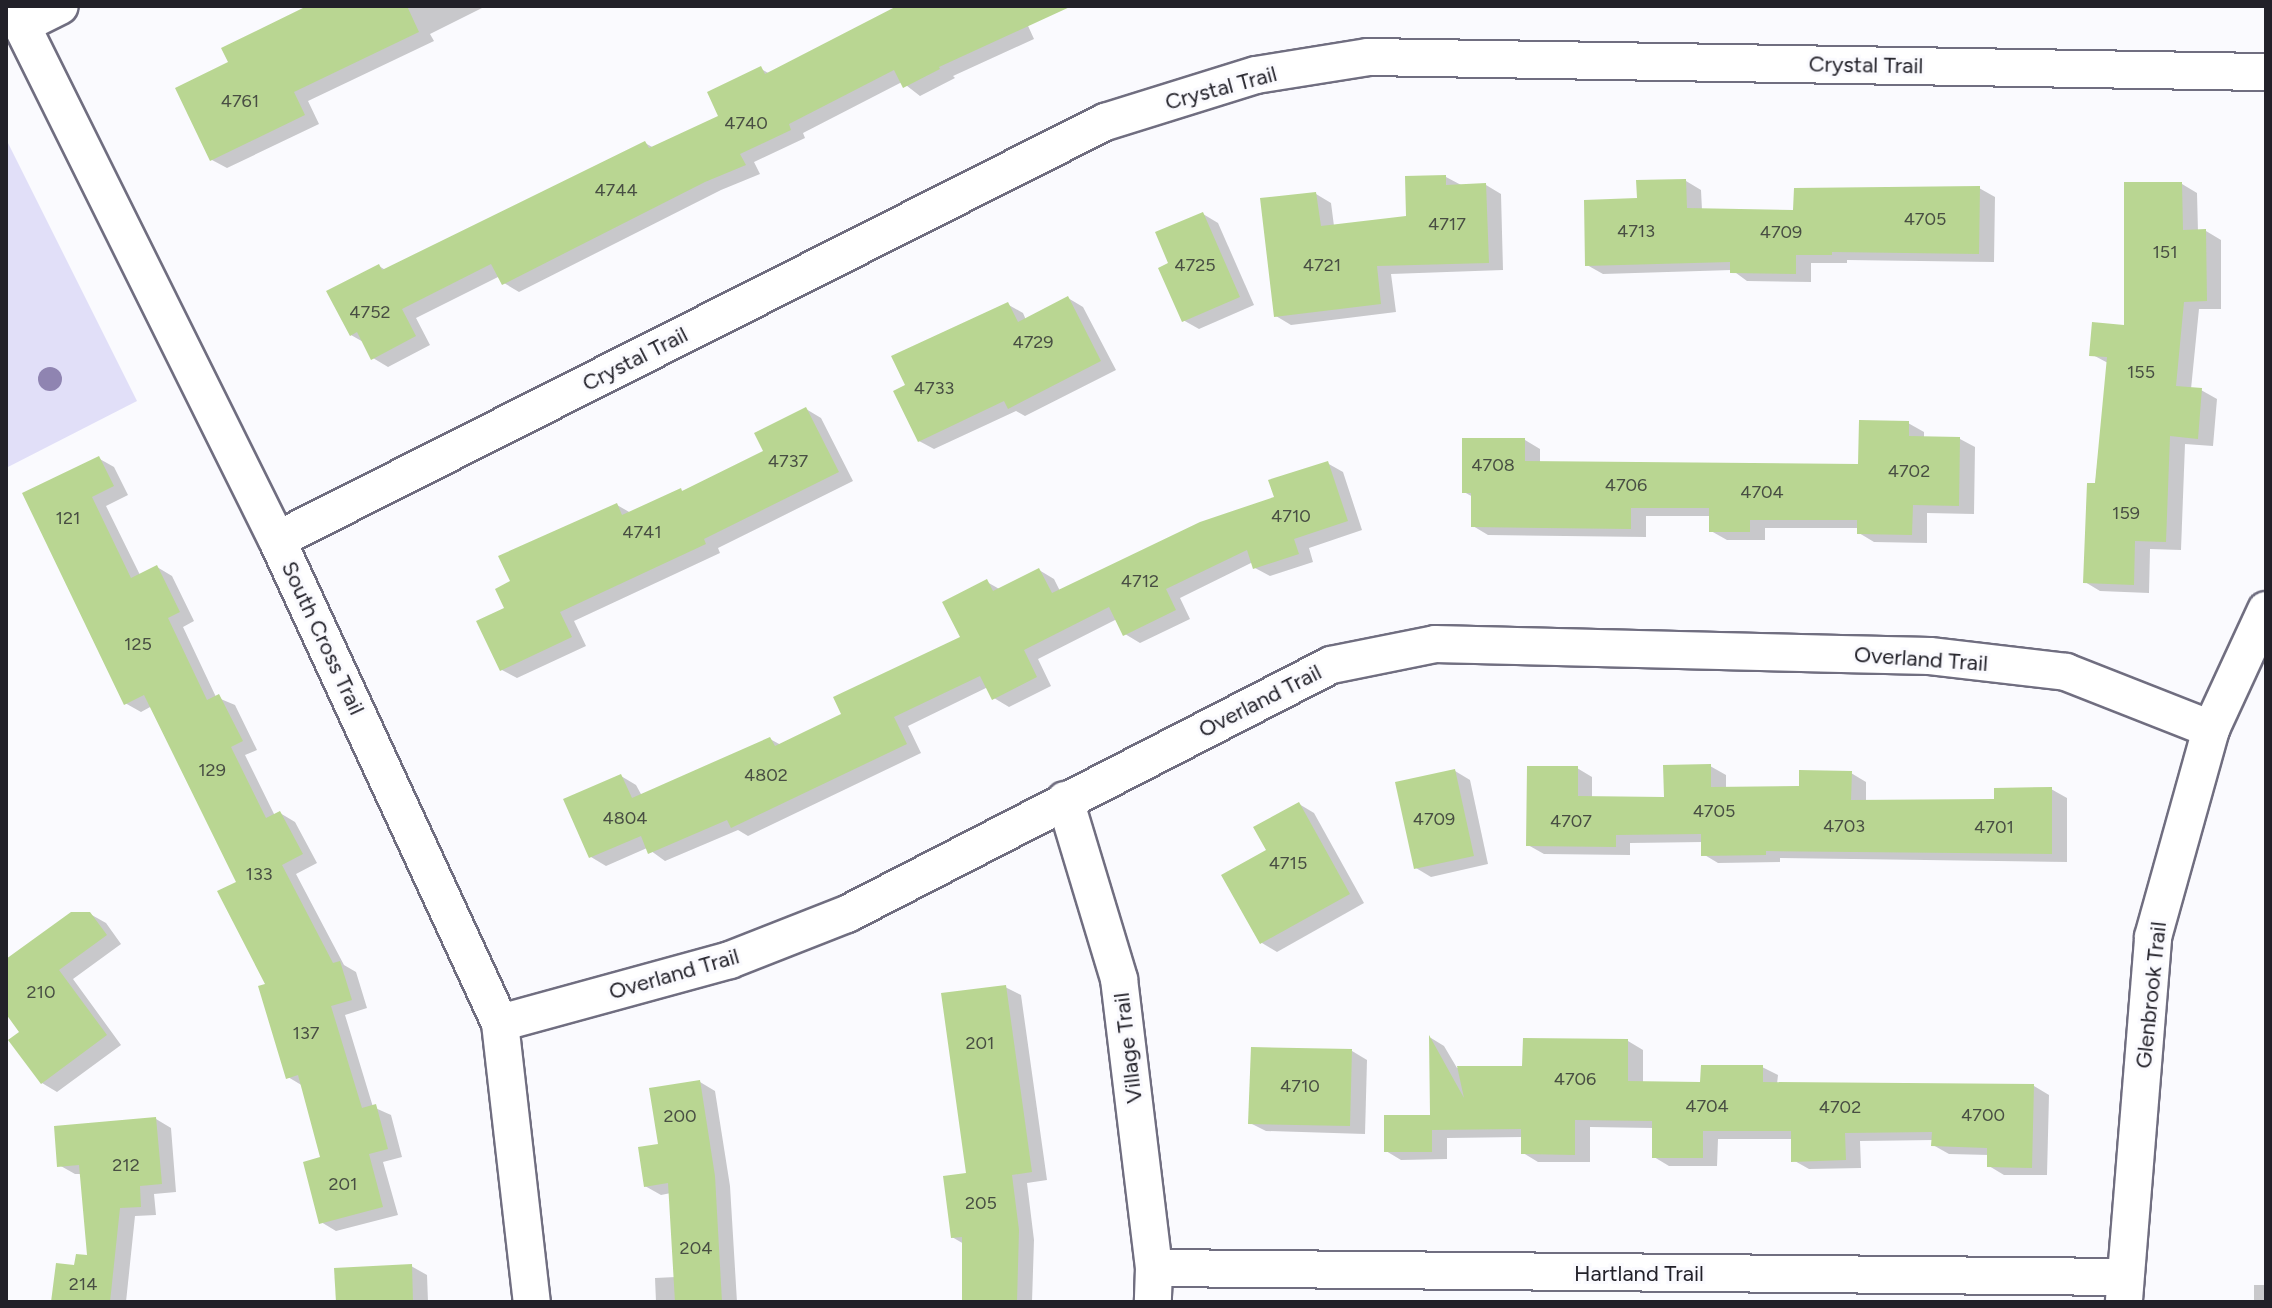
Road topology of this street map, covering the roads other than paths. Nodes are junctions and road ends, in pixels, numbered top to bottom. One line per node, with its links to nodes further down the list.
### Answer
1 (60, 6): 2 (street)
2 (17, 16): 4 (street, South Cross Trail)
3 (2266, 72): 4 (street, Crystal Trail)
4 (277, 540): 8 (street, South Cross Trail)
5 (2266, 610): 6 (street, Glenbrook Trail)
6 (2211, 729): 7 (street, Overland Trail); 10 (street, Glenbrook Trail)
7 (1065, 800): 8 (street, Overland Trail); 9 (street, Village Trail)
8 (500, 1023): 11 (street, South Cross Trail)
9 (1153, 1285): 10 (street, Hartland Trail)
10 (2124, 1290)
11 (532, 1302)

